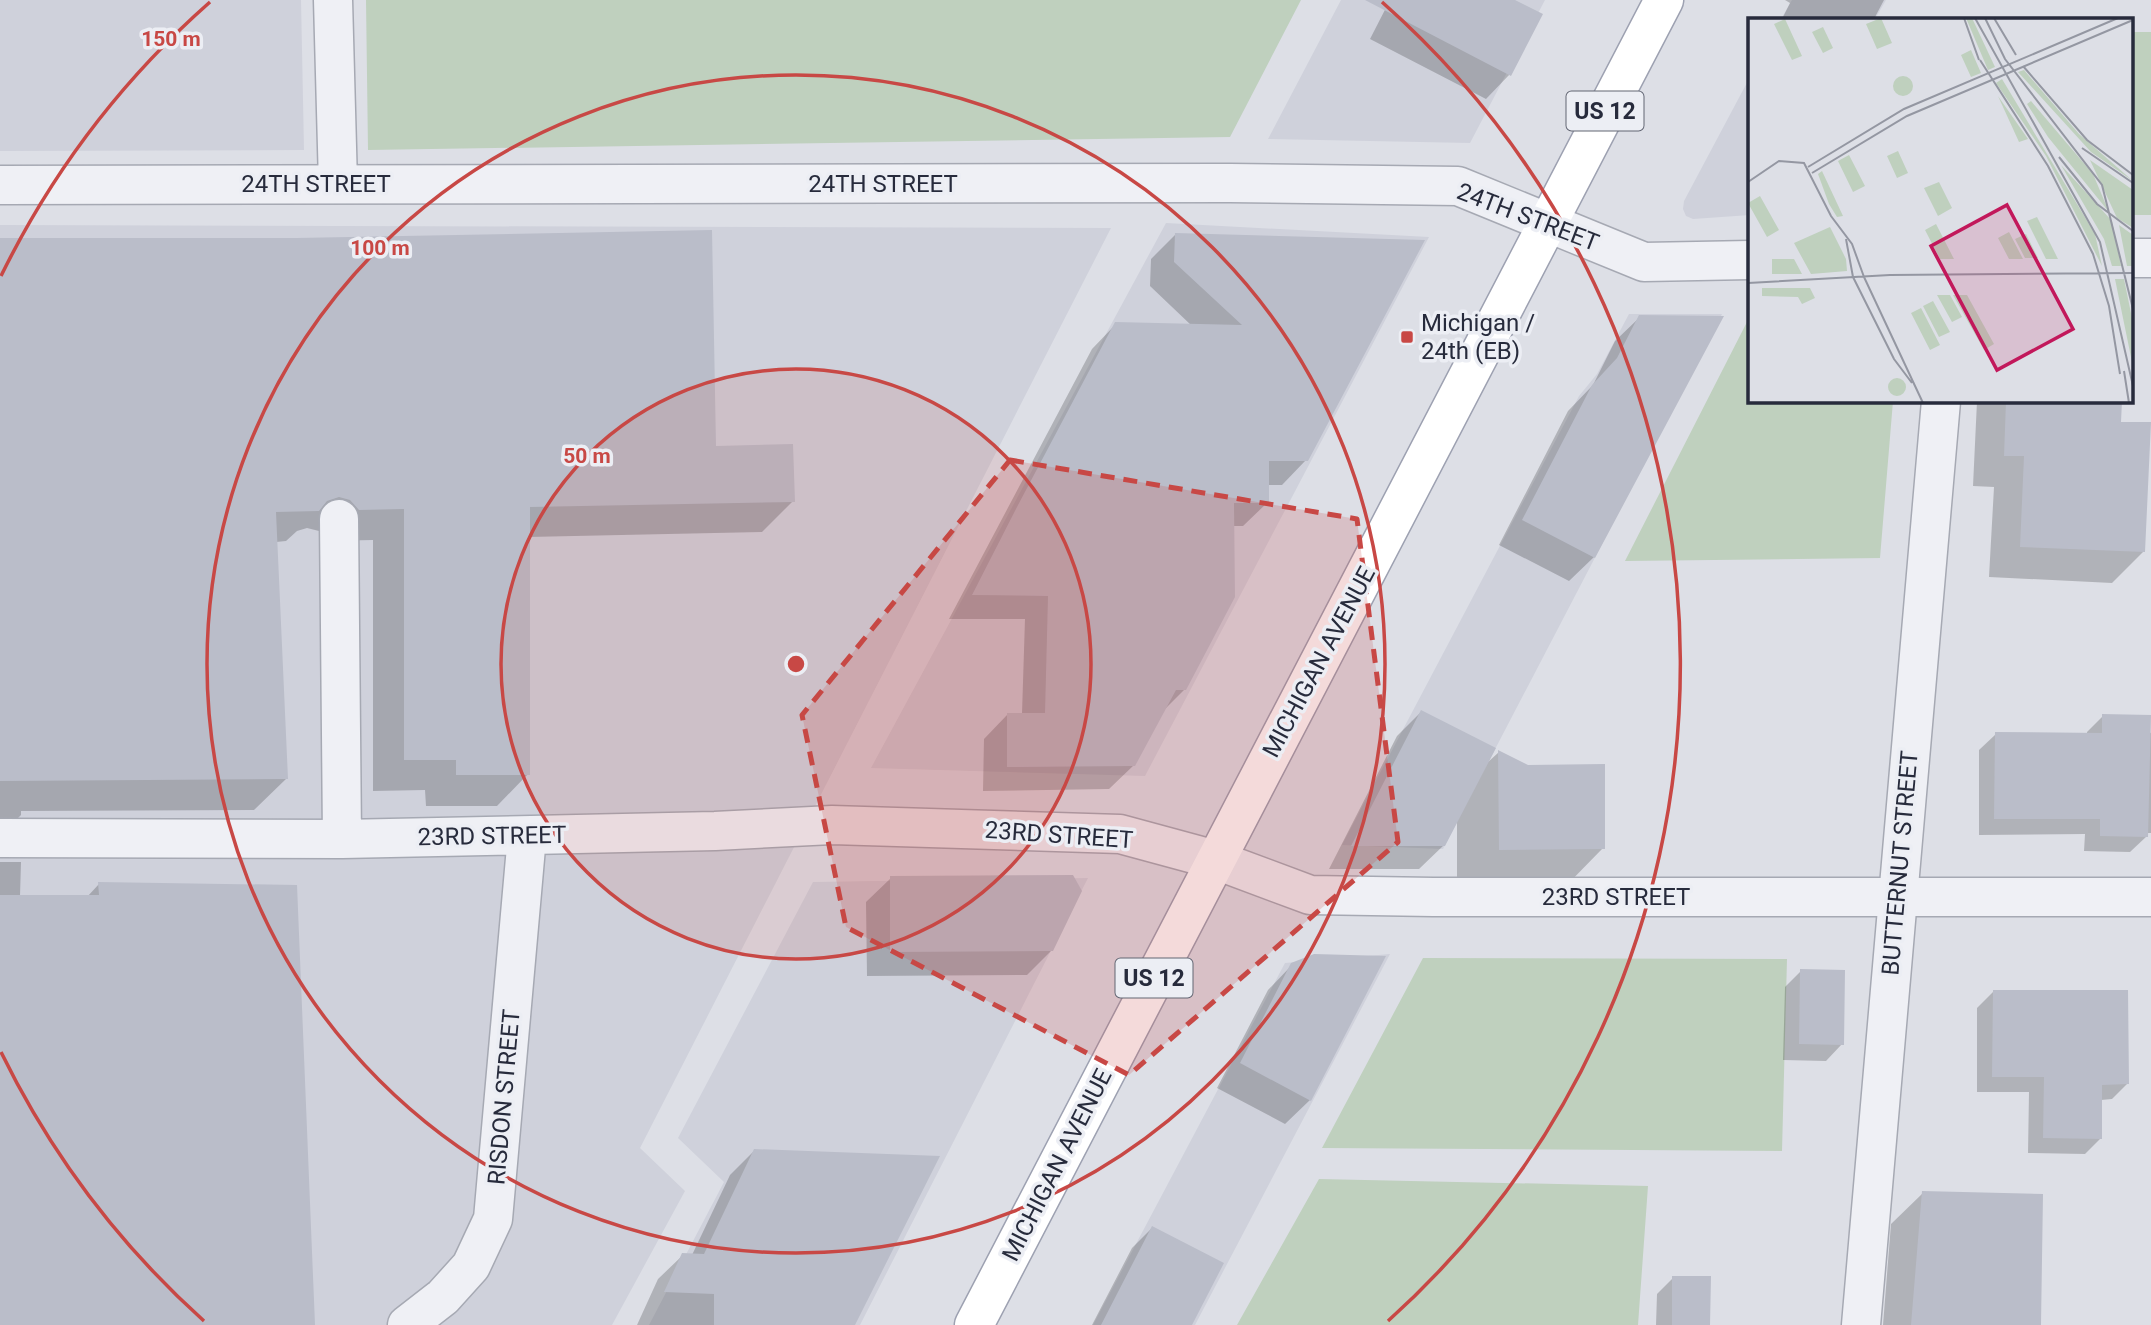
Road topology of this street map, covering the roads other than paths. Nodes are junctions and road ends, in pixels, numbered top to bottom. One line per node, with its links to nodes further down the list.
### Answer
1 (333, 0): 3 (street)
2 (1664, 0): 5 (main road, MICHIGAN AVENUE / US 12)
3 (338, 184): 4 (street, 24TH STREET); 5 (street, 24TH STREET)
4 (0, 185)
5 (1547, 223): 6 (street, 24TH STREET); 12 (main road, MICHIGAN AVENUE / US 12)
6 (1748, 260)
7 (1941, 402): 13 (street, BUTTERNUT STREET)
8 (339, 519): 11 (street)
9 (527, 836): 11 (street, 23RD STREET); 12 (street, 23RD STREET); 15 (street, RISDON STREET)
10 (0, 838): 11 (street, 23RD STREET)
11 (342, 839)
12 (1216, 860): 13 (street, 23RD STREET); 16 (main road, MICHIGAN AVENUE / US 12)
13 (1897, 896): 14 (street, 23RD STREET); 17 (street, BUTTERNUT STREET)
14 (2151, 897)
15 (407, 1325)
16 (974, 1325)
17 (1861, 1325)

